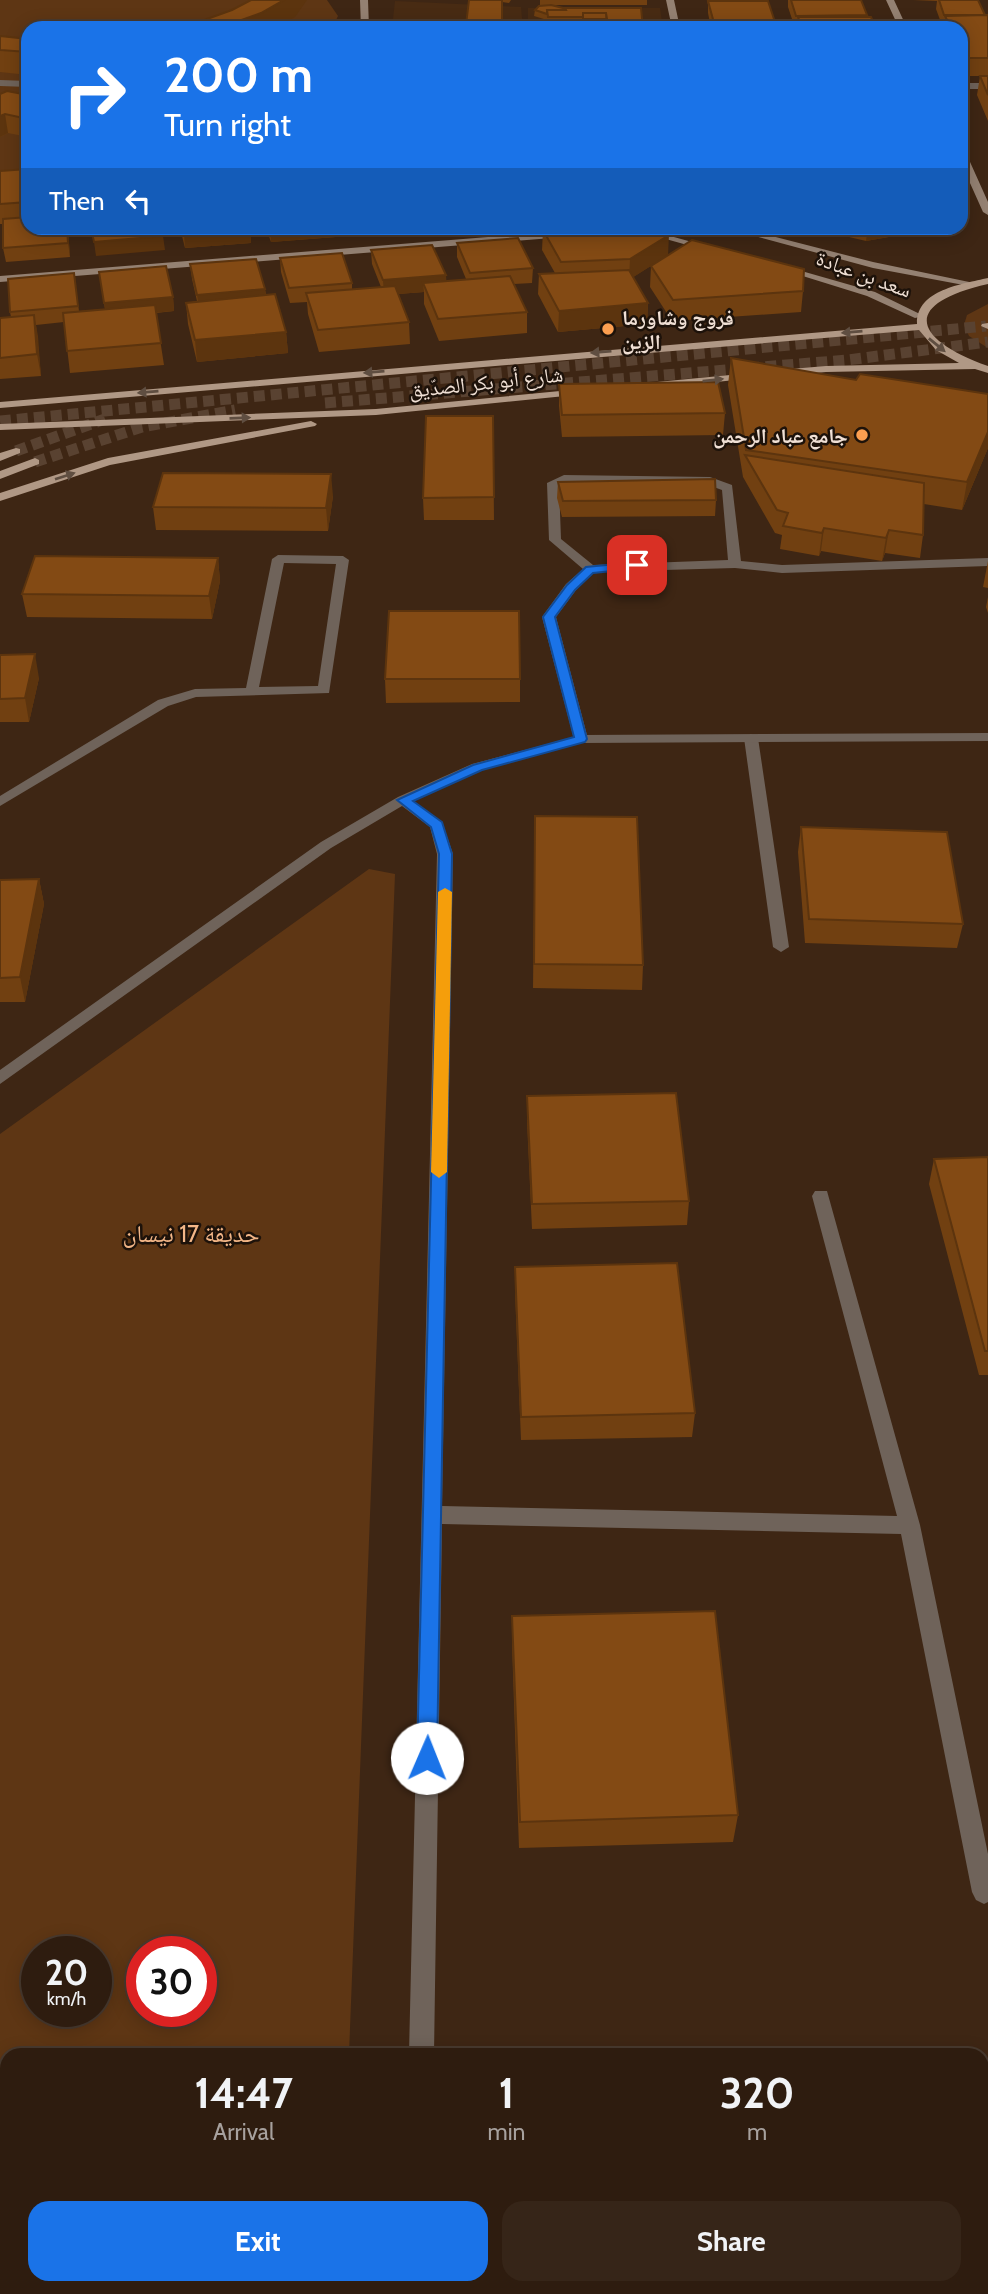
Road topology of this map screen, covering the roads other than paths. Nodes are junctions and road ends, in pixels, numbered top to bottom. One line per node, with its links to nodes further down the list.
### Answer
1 (364, 0): 4 (main road)
2 (670, 0): 5 (main road)
3 (890, 0): 6 (main road)
4 (365, 21)
5 (674, 21)
6 (900, 21)
7 (0, 83): 8 (street)
8 (21, 84)
9 (968, 86): 10 (street)
10 (988, 86)
11 (968, 175): 12 (main road)
12 (984, 195): 13 (main road)
13 (988, 212)
14 (552, 235): 19 (main road)
15 (658, 235): 17 (main road)
16 (757, 235): 21 (main road, سعد بن عبادة)
17 (721, 251)
18 (773, 264): 22 (main road, سعد بن عبادة)
19 (0, 279)
20 (988, 281): 21 (main road)
21 (969, 284): 22 (main road)
22 (920, 321): 23 (main road, one-way to 23); 29 (main road, شارع أبو بكر الصدّيق, one-way to 29)
23 (975, 366): 24 (main road); 25 (main road)
24 (988, 370)
25 (772, 374)
26 (758, 375): 27 (main road, one-way to 26)
27 (649, 386)
28 (595, 391): 30 (main road, شارع أبو بكر الصدّيق)
29 (0, 405)
30 (376, 412): 31 (main road, شارع أبو بكر الصدّيق, one-way to 30); 36 (main road, one-way to 30)
31 (0, 427)
32 (16, 451): 33 (main road)
33 (0, 457)
34 (35, 462): 35 (main road)
35 (0, 475)
36 (0, 497)
37 (988, 562): 38 (street)
38 (735, 564): 39 (street); 39 (street)
39 (590, 569): 43 (street)
40 (251, 690): 40 (street); 45 (street)
41 (988, 737): 42 (street)
42 (751, 738): 43 (street); 46 (street)
43 (581, 739): 44 (street)
44 (403, 800): 47 (street); 49 (street)
45 (0, 802)
46 (781, 947)
47 (0, 1078)
48 (821, 1196): 50 (street)
49 (432, 1515): 50 (street); 52 (street)
50 (910, 1525): 51 (street)
51 (984, 1892)
52 (421, 2048)

